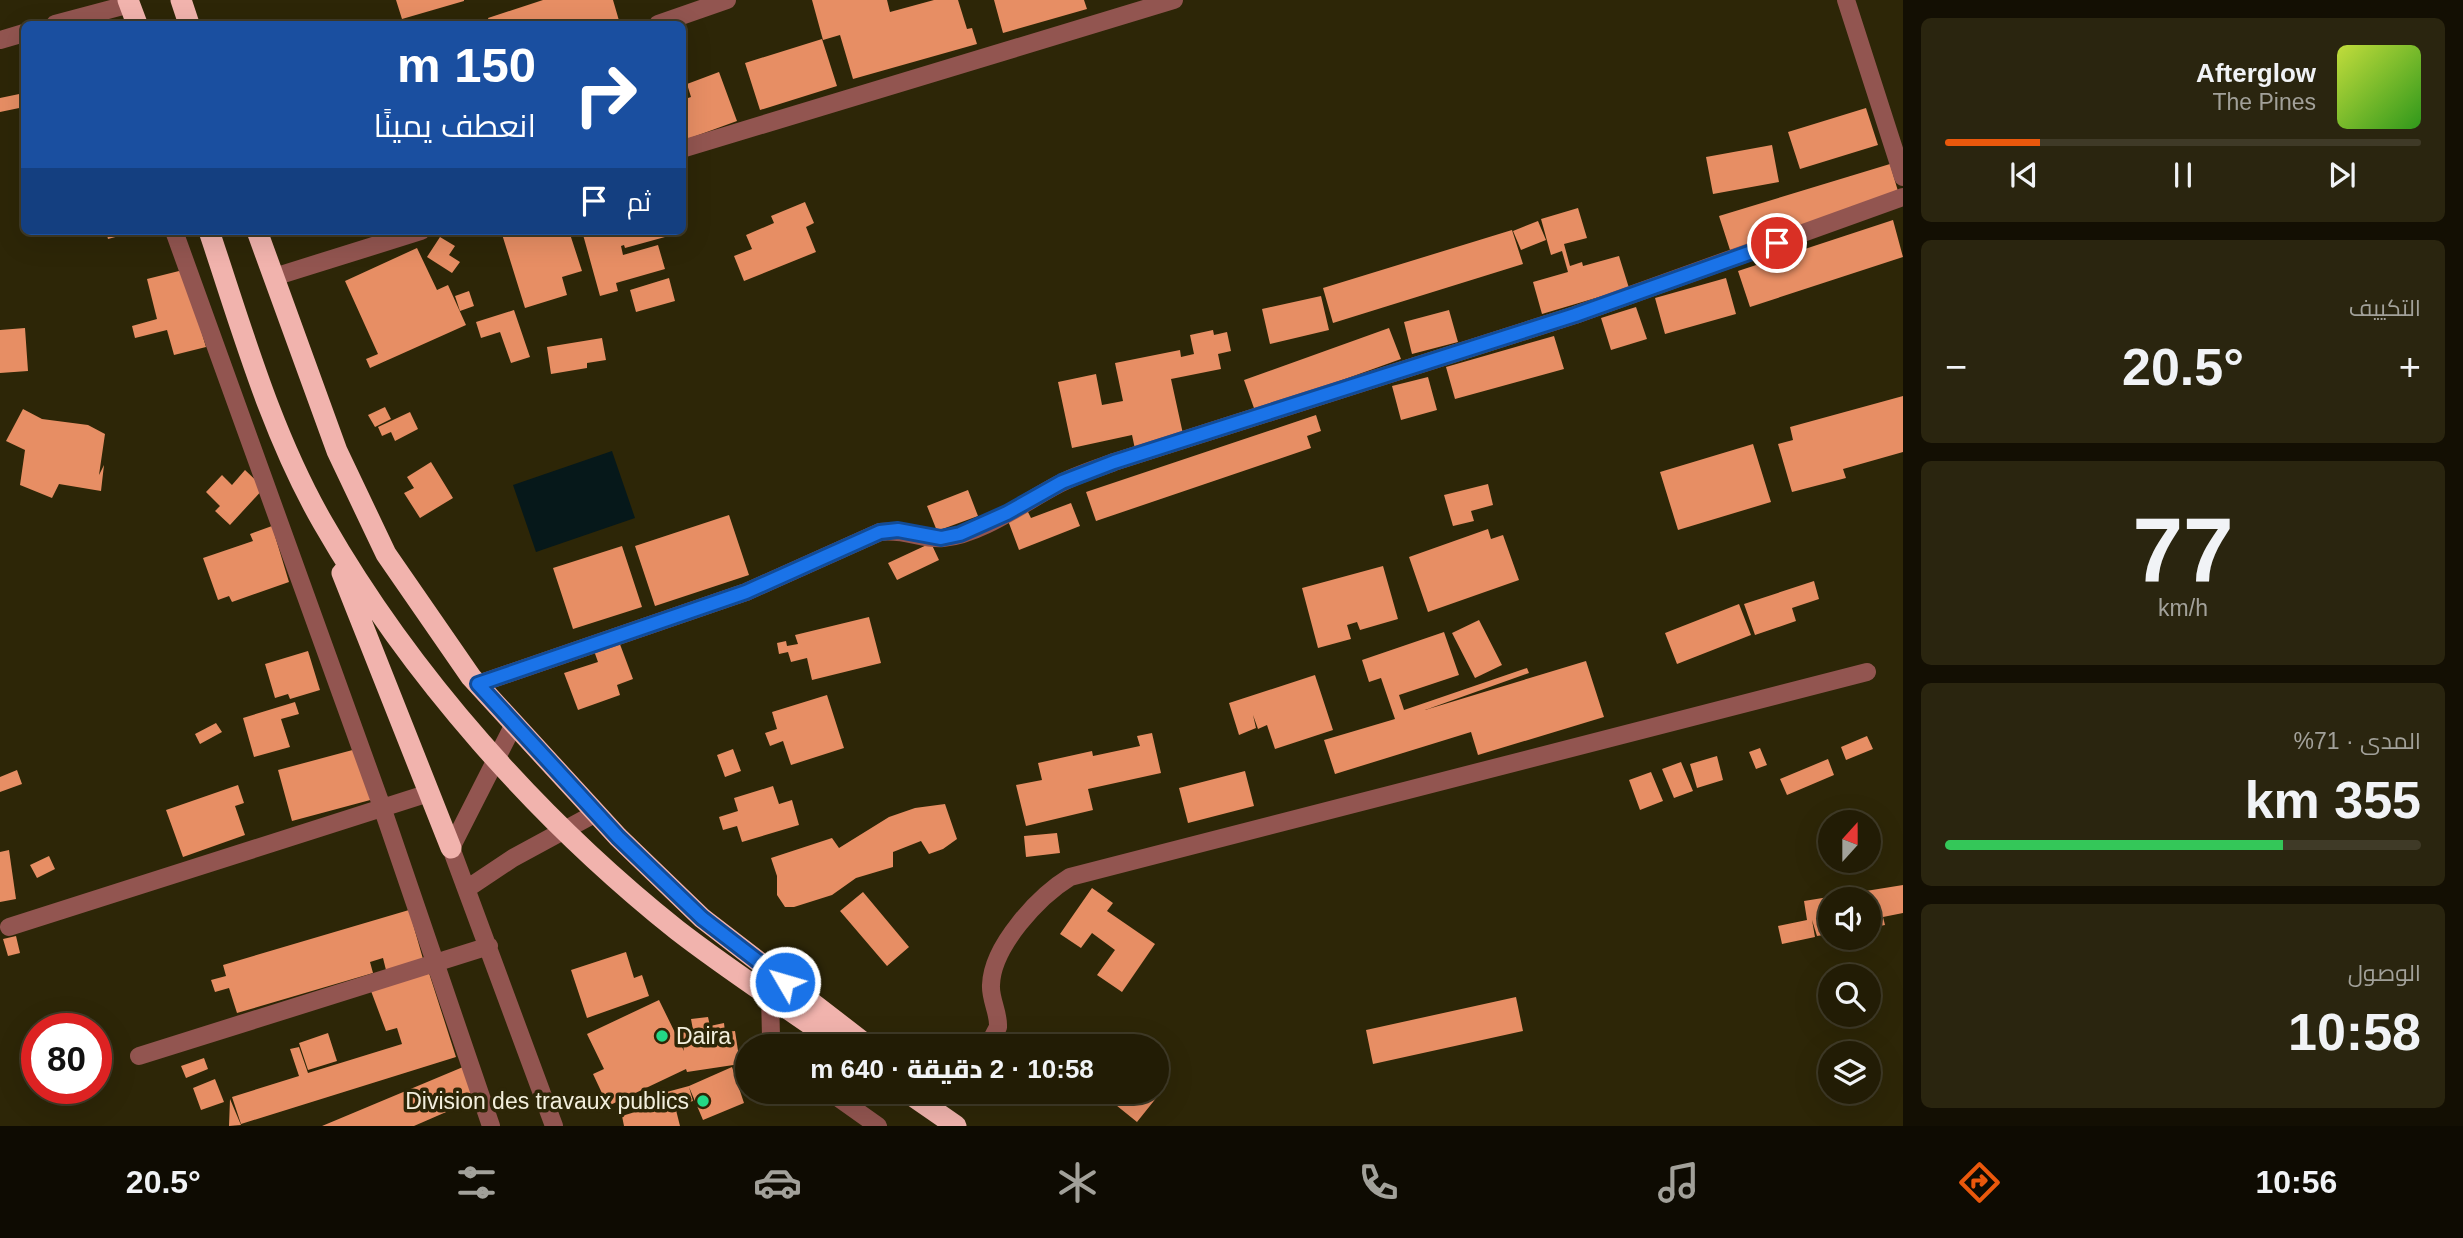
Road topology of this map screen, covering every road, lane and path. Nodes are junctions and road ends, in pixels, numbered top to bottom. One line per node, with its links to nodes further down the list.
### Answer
1 (181, 0): 9 (highway)
2 (727, 0): 10 (street)
3 (1174, 0): 13 (street)
4 (1846, 0): 14 (street)
5 (129, 2): 6 (street); 8 (highway)
6 (95, 13): 7 (street)
7 (66, 21)
8 (136, 21)
9 (188, 21)
10 (667, 21)
11 (21, 34): 12 (street)
12 (0, 40)
13 (686, 148)
14 (1903, 177)
15 (1903, 197): 23 (street)
16 (175, 235): 27 (street)
17 (210, 235): 21 (highway)
18 (258, 235): 20 (highway)
19 (408, 235): 20 (street)
20 (274, 277): 23 (highway)
21 (323, 523): 25 (highway); 26 (highway)
22 (1867, 672): 39 (street)
23 (478, 684): 24 (highway)
24 (513, 726): 25 (street); 28 (highway)
25 (498, 758): 29 (highway); 30 (street)
26 (429, 793): 27 (street); 30 (highway)
27 (382, 807): 32 (street); 34 (street)
28 (596, 813): 29 (street); 38 (highway)
29 (568, 830): 31 (street); 35 (highway)
30 (451, 848): 31 (street)
31 (468, 888): 33 (street)
32 (9, 927)
33 (489, 946): 34 (street); 45 (street)
34 (435, 962): 40 (street); 44 (street)
35 (770, 996): 36 (street); 37 (highway)
36 (771, 1034)
37 (825, 1034)
38 (852, 1034)
39 (994, 1034)
40 (139, 1056)
41 (847, 1104): 46 (street)
42 (924, 1104): 47 (highway)
43 (942, 1104): 48 (highway)
44 (491, 1126)
45 (554, 1126)
46 (878, 1126)
47 (956, 1126)
48 (970, 1126)

